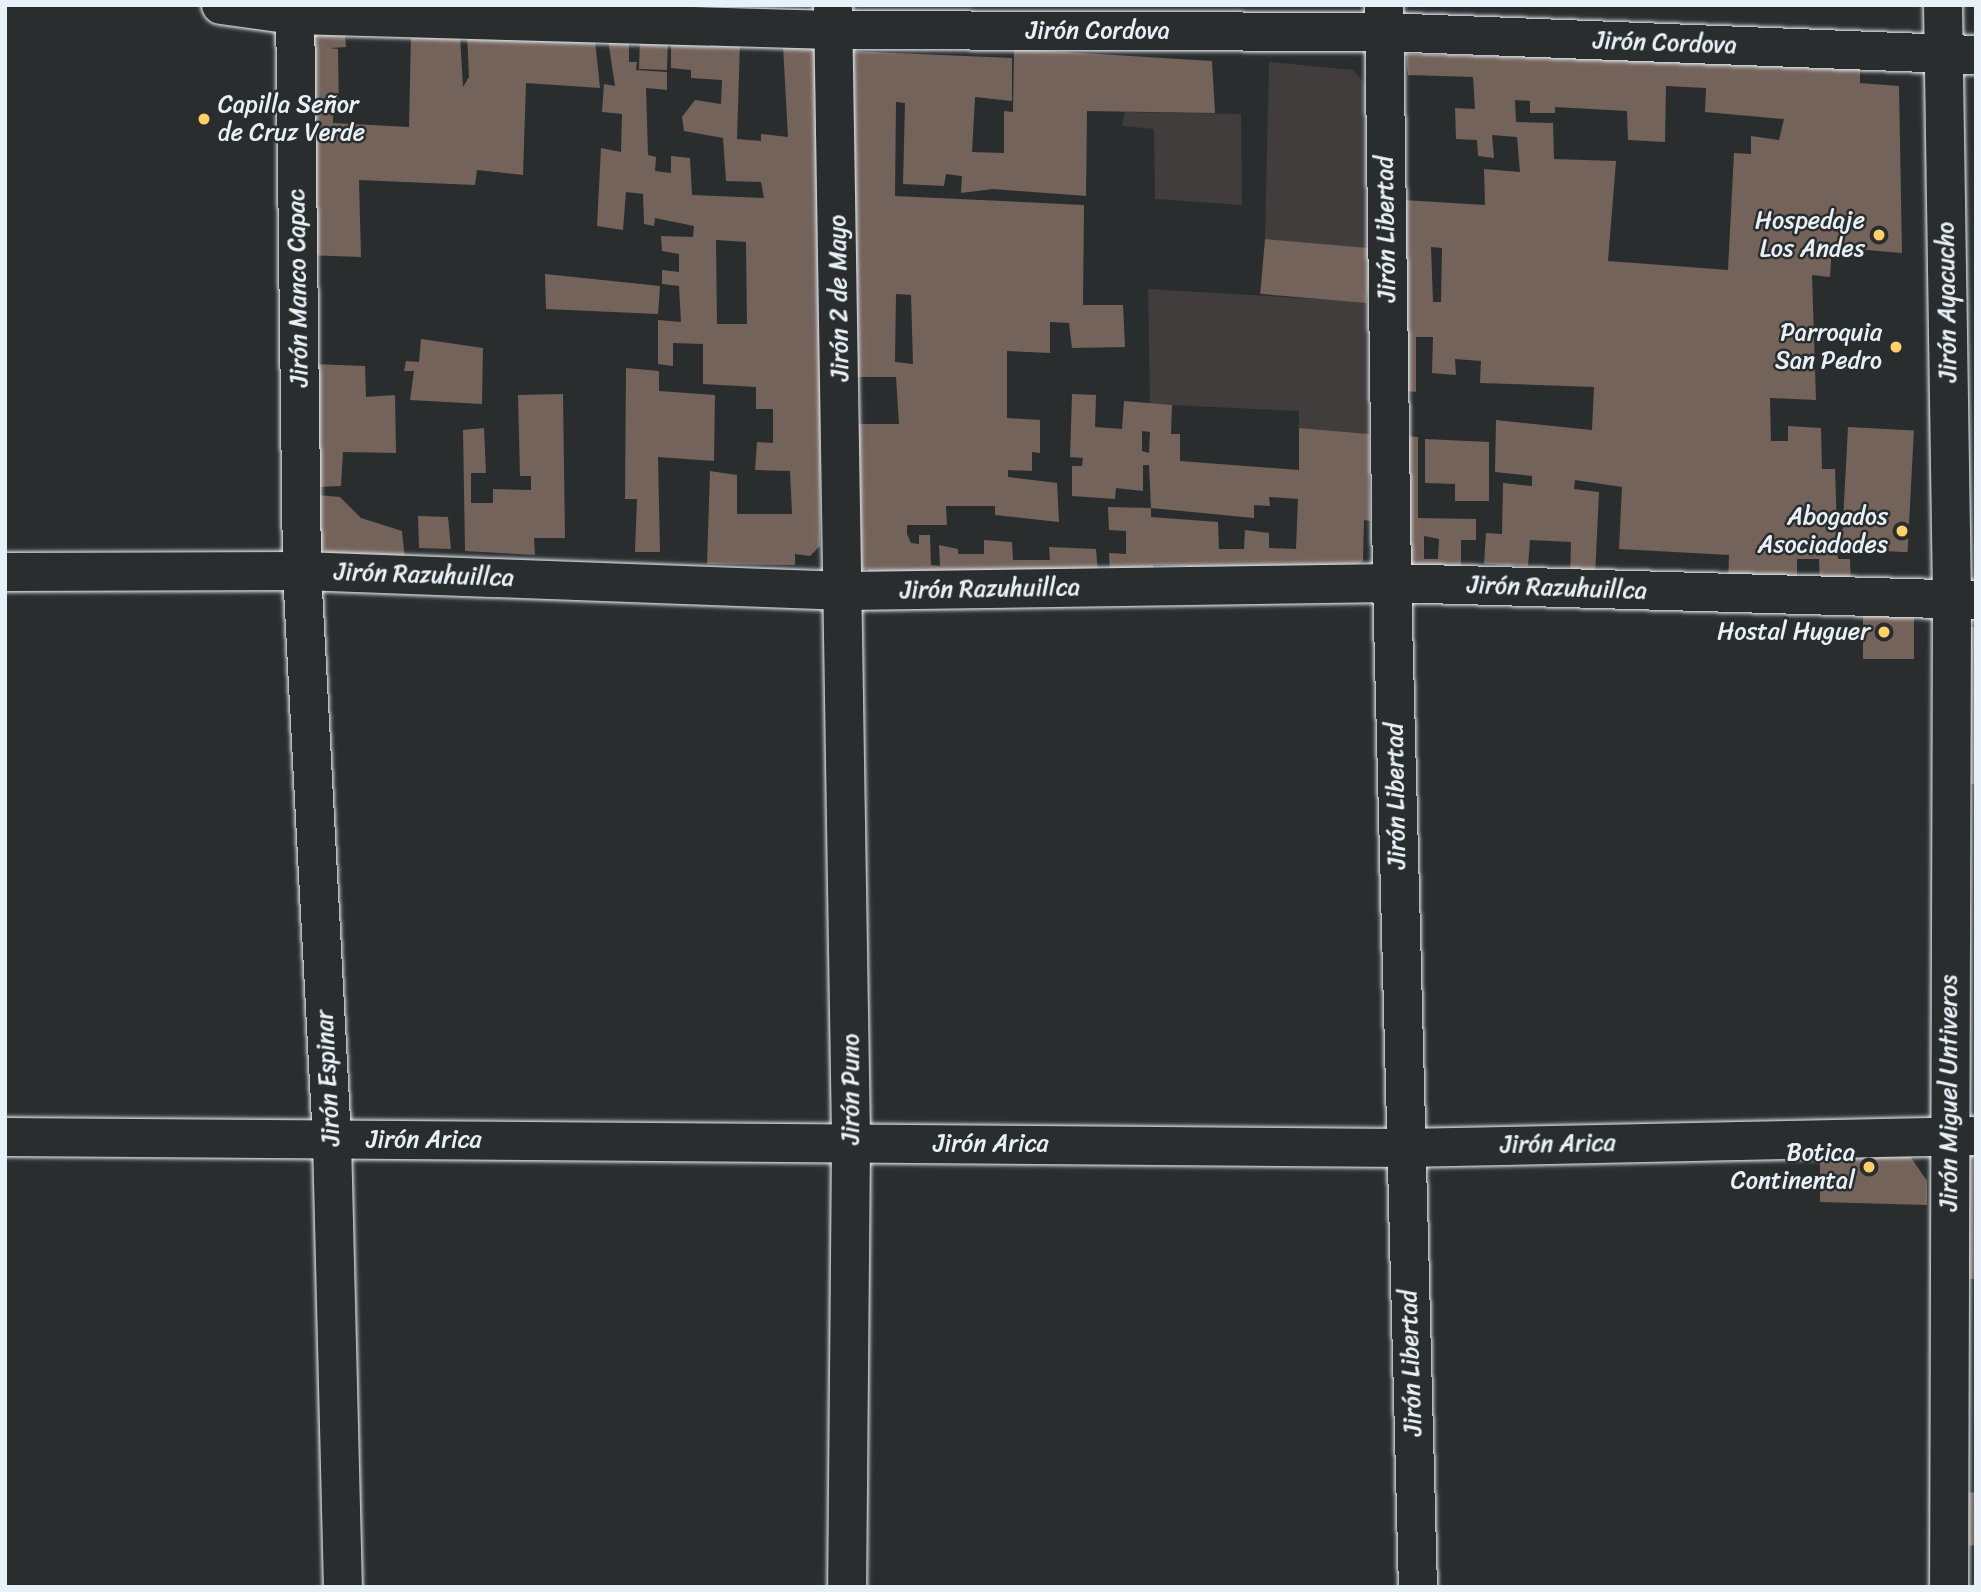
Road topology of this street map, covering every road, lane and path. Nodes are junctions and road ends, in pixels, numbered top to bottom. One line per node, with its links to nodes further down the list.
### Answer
1 (220, 5): 3 (street, Jirón Cordova)
2 (1943, 5): 6 (street, Jirón Ayacucho)
3 (295, 10): 4 (street, Jirón Cordova); 7 (street, Jirón Manco Capac)
4 (832, 18): 5 (street, Jirón Cordova); 10 (street, Jirón 2 de Mayo)
5 (1384, 18): 6 (street, Jirón Cordova); 9 (street, Jirón Libertad)
6 (1959, 55): 11 (street, Jirón Ayacucho)
7 (302, 570): 8 (street, Jirón Razuhuillca); 10 (street, Jirón Razuhuillca); 14 (street, Jirón Espinar)
8 (5, 572)
9 (1392, 583): 10 (street, Jirón Razuhuillca); 11 (street, Jirón Razuhuillca); 16 (street, Jirón Libertad)
10 (846, 591): 15 (street, Jirón Puno)
11 (1964, 599): 12 (street, Jirón Miguel Untiveros)
12 (1962, 1136): 16 (street, Jirón Arica); 20 (street, Jirón Miguel Untiveros)
13 (5, 1138): 14 (street, Jirón Arica)
14 (332, 1140): 15 (street, Jirón Arica); 17 (street, Jirón Espinar)
15 (851, 1143): 16 (street, Jirón Arica); 18 (street, Jirón Puno)
16 (1404, 1148): 19 (street, Jirón Libertad)
17 (343, 1587)
18 (847, 1587)
19 (1418, 1587)
20 (1949, 1587)

